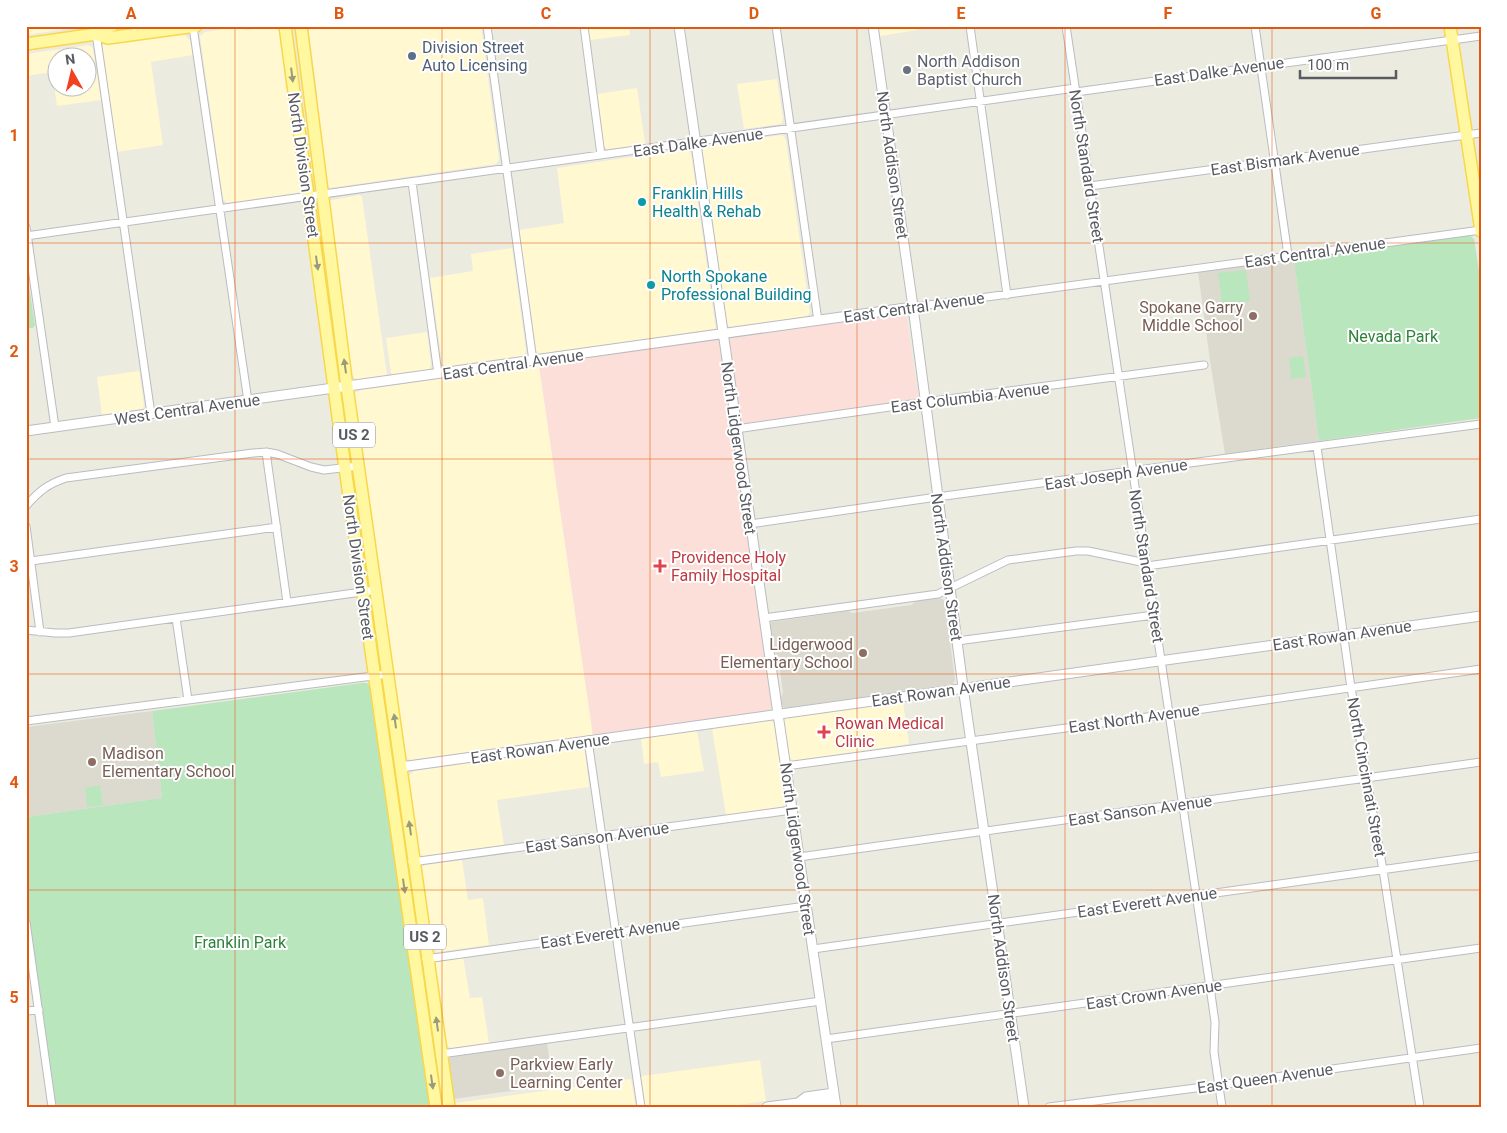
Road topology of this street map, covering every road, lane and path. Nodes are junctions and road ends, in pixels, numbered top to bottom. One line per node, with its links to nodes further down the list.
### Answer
1 (112, 26): 14 (main road)
2 (195, 26): 14 (main road); 33 (street)
3 (285, 26): 32 (main road, North Division Street / US 2, one-way to 32)
4 (301, 26): 31 (main road, North Division Street / US 2)
5 (487, 26): 28 (street)
6 (584, 26): 26 (street)
7 (679, 26): 25 (street, North Lidgerwood Street)
8 (776, 26): 22 (street)
9 (873, 26): 21 (street, North Addison Street)
10 (970, 26): 20 (street)
11 (1066, 26): 19 (street, North Standard Street)
12 (1255, 26): 18 (street)
13 (1450, 26): 16 (main road)
14 (96, 30): 17 (main road); 34 (street)
15 (1481, 36): 16 (street, East Dalke Avenue)
16 (1452, 40): 18 (street, East Dalke Avenue); 24 (main road)
17 (26, 44)
18 (1261, 65): 19 (street, East Dalke Avenue); 27 (street)
19 (1076, 90): 20 (street, East Dalke Avenue); 30 (street, North Standard Street)
20 (981, 102): 21 (street, East Dalke Avenue); 40 (street)
21 (886, 115): 22 (street, East Dalke Avenue); 41 (street, North Addison Street)
22 (790, 129): 25 (street, East Dalke Avenue); 42 (street)
23 (1481, 133): 24 (street, East Bismark Avenue)
24 (1467, 134): 27 (street, East Bismark Avenue); 36 (main road)
25 (696, 142): 26 (street, East Dalke Avenue); 43 (street, North Lidgerwood Street)
26 (601, 155): 28 (street, East Dalke Avenue)
27 (1274, 160): 30 (street, East Bismark Avenue); 38 (street)
28 (507, 169): 29 (street, East Dalke Avenue); 44 (street)
29 (412, 182): 31 (street, East Dalke Avenue); 46 (street)
30 (1090, 186): 39 (street, North Standard Street)
31 (322, 195): 32 (street, East Dalke Avenue); 48 (main road, North Division Street / US 2, one-way to 31)
32 (308, 197): 33 (street, East Dalke Avenue); 49 (main road, North Division Street / US 2, one-way to 49)
33 (221, 209): 34 (street, East Dalke Avenue); 50 (street)
34 (124, 223): 37 (street, East Dalke Avenue); 52 (street)
35 (26, 227): 37 (street)
36 (1481, 230): 38 (street, East Central Avenue)
37 (27, 236): 54 (street)
38 (1288, 255): 39 (street, East Central Avenue)
39 (1104, 280): 40 (street, East Central Avenue); 47 (street, North Standard Street)
40 (1007, 294): 41 (street, East Central Avenue)
41 (913, 307): 42 (street, East Central Avenue); 51 (street, North Addison Street)
42 (818, 321): 43 (street, East Central Avenue)
43 (723, 334): 44 (street, East Central Avenue); 55 (street, North Lidgerwood Street)
44 (533, 361): 46 (street, East Central Avenue)
45 (1204, 366): 47 (street, East Columbia Avenue)
46 (438, 374): 48 (street, East Central Avenue)
47 (1118, 378): 51 (street, East Columbia Avenue); 61 (street, North Standard Street)
48 (347, 387): 49 (street, West Central Avenue); 59 (main road, North Division Street / US 2)
49 (334, 389): 50 (street, West Central Avenue); 60 (main road, North Division Street / US 2)
50 (248, 401): 52 (street, West Central Avenue)
51 (925, 402): 55 (street, East Columbia Avenue); 62 (street, North Addison Street)
52 (151, 414): 54 (street, West Central Avenue)
53 (1481, 424): 57 (street, East Joseph Avenue)
54 (55, 427): 56 (street, West Central Avenue)
55 (736, 429): 65 (street, North Lidgerwood Street)
56 (26, 431)
57 (1317, 447): 61 (street, East Joseph Avenue); 68 (street, North Cincinnati Street)
58 (266, 452): 60 (street); 63 (street); 67 (street)
59 (359, 466): 60 (street); 72 (main road, North Division Street / US 2)
60 (345, 468): 73 (main road, North Division Street / US 2)
61 (1132, 472): 62 (street, East Joseph Avenue); 70 (street, North Standard Street)
62 (938, 497): 65 (street, East Joseph Avenue); 71 (street, North Addison Street)
63 (26, 506)
64 (1481, 519): 68 (street)
65 (750, 524): 78 (street, North Lidgerwood Street)
66 (26, 526): 69 (street)
67 (277, 527): 69 (street); 74 (street)
68 (1330, 540): 70 (street); 81 (street, North Cincinnati Street)
69 (31, 561): 80 (street)
70 (1147, 564): 71 (street); 75 (street, North Standard Street)
71 (950, 589): 78 (street); 82 (street, North Addison Street)
72 (376, 590): 73 (street); 85 (main road, North Division Street / US 2)
73 (363, 592): 74 (street); 86 (main road, North Division Street / US 2)
74 (287, 602): 77 (street)
75 (1154, 615): 82 (street); 83 (street, North Standard Street)
76 (1481, 616): 81 (street, East Rowan Avenue)
77 (176, 618): 80 (street); 89 (street)
78 (764, 618): 90 (street, North Lidgerwood Street)
79 (26, 630): 80 (street)
80 (40, 632)
81 (1344, 635): 83 (street, East Rowan Avenue); 88 (street, North Cincinnati Street)
82 (957, 641): 87 (street, North Addison Street)
83 (1161, 661): 87 (street, East Rowan Avenue); 91 (street, North Standard Street)
84 (1481, 668): 88 (street, East North Avenue)
85 (388, 674): 86 (street); 97 (main road, North Division Street / US 2, one-way to 85)
86 (375, 676): 89 (street); 106 (main road, North Division Street / US 2)
87 (963, 687): 90 (street, East Rowan Avenue); 94 (street, North Addison Street)
88 (1351, 688): 91 (street, East North Avenue); 98 (street, North Cincinnati Street)
89 (188, 700): 92 (street)
90 (778, 714): 93 (street, East Rowan Avenue); 96 (street, North Lidgerwood Street)
91 (1169, 714): 94 (street, East North Avenue); 99 (street, North Standard Street)
92 (26, 721)
93 (588, 740): 97 (street, East Rowan Avenue); 102 (street)
94 (971, 740): 96 (street, East North Avenue); 101 (street, North Addison Street)
95 (1481, 762): 98 (street, East Sanson Avenue)
96 (786, 766): 100 (street, North Lidgerwood Street)
97 (401, 767): 105 (main road, North Division Street / US 2, one-way to 97)
98 (1367, 779): 99 (street, East Sanson Avenue); 107 (street, North Cincinnati Street)
99 (1183, 804): 101 (street, East Sanson Avenue); 108 (street, North Standard Street)
100 (792, 810): 102 (street, East Sanson Avenue); 104 (street, North Lidgerwood Street)
101 (984, 831): 104 (street, East Sanson Avenue); 111 (street, North Addison Street)
102 (602, 836): 105 (street, East Sanson Avenue); 112 (street)
103 (1481, 856): 107 (street, East Everett Avenue)
104 (799, 857): 109 (street, North Lidgerwood Street)
105 (414, 862): 106 (street, East Sanson Avenue); 115 (main road, North Division Street / US 2)
106 (401, 864): 116 (main road, North Division Street / US 2, one-way to 116)
107 (1383, 870): 108 (street, East Everett Avenue); 117 (street, North Cincinnati Street)
108 (1196, 895): 111 (street, East Everett Avenue); 118 (street, North Standard Street)
109 (806, 906): 112 (street, East Everett Avenue); 113 (street, North Lidgerwood Street)
110 (26, 922): 120 (street)
111 (998, 922): 113 (street, East Everett Avenue); 122 (street, North Addison Street)
112 (616, 932): 115 (street, East Everett Avenue); 123 (street)
113 (813, 948): 119 (street, North Lidgerwood Street)
114 (1481, 948): 117 (street, East Crown Avenue)
115 (428, 958): 116 (street, East Everett Avenue); 126 (main road, North Division Street / US 2, one-way to 115)
116 (414, 960): 133 (main road, North Division Street / US 2, one-way to 133)
117 (1397, 960): 118 (street, East Crown Avenue); 127 (street, North Cincinnati Street)
118 (1210, 987): 122 (street, East Crown Avenue); 128 (street, North Standard Street)
119 (821, 1001): 123 (street); 124 (street, North Lidgerwood Street)
120 (38, 1010): 121 (street); 132 (street)
121 (26, 1011)
122 (1011, 1013): 124 (street, East Crown Avenue); 137 (street, North Addison Street)
123 (629, 1028): 126 (street); 135 (street)
124 (826, 1039): 129 (street, North Lidgerwood Street)
125 (1481, 1048): 127 (street, East Queen Avenue)
126 (441, 1054): 134 (main road, North Division Street / US 2)
127 (1412, 1057): 128 (street, East Queen Avenue); 140 (street, North Cincinnati Street)
128 (1219, 1085): 138 (street, East Queen Avenue); 139 (street, North Standard Street)
129 (835, 1100): 130 (street); 131 (street)
130 (798, 1103): 131 (street); 136 (street)
131 (809, 1106)
132 (52, 1107)
133 (436, 1107)
134 (449, 1107)
135 (641, 1107)
136 (767, 1107)
137 (1024, 1107)
138 (1049, 1107)
139 (1222, 1107)
140 (1420, 1107)

